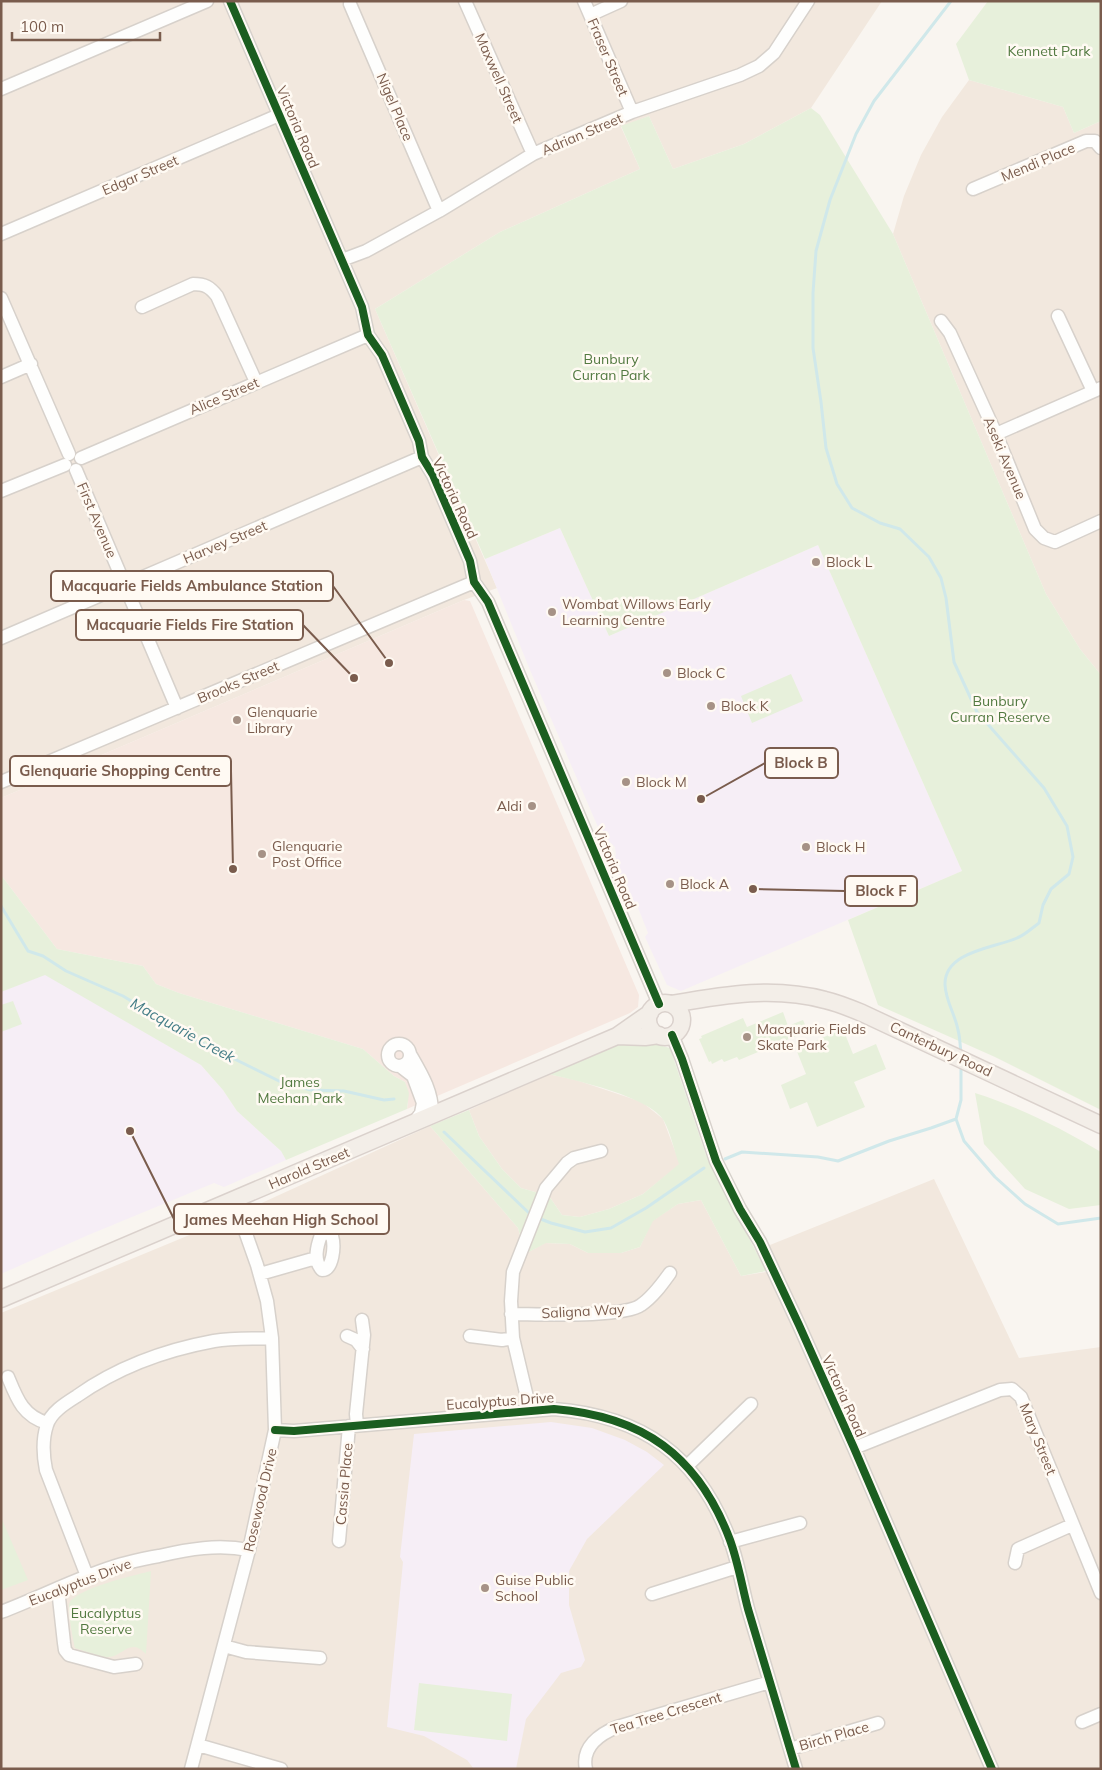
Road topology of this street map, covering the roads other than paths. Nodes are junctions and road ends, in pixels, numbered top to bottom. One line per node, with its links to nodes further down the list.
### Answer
1 (207, 1): 9 (street)
2 (230, 1): 11 (street, Victoria Road)
3 (465, 1): 13 (street, Maxwell Street)
4 (584, 1): 8 (street, Fraser Street)
5 (621, 1): 8 (street)
6 (808, 1): 10 (street, Adrian Street)
7 (350, 4): 15 (street, Nigel Place)
8 (590, 15): 10 (street, Fraser Street)
9 (1, 89)
10 (632, 112): 13 (street, Adrian Street)
11 (279, 115): 16 (street, Edgar Street); 17 (street, Victoria Road)
12 (1101, 148): 14 (street, Mendi Place)
13 (533, 154): 15 (street, Adrian Street)
14 (974, 189)
15 (439, 211): 17 (street, Adrian Street)
16 (1, 234)
17 (342, 260): 22 (street, Victoria Road)
18 (1, 298): 23 (street, First Avenue)
19 (142, 307): 25 (street)
20 (1058, 316): 26 (street)
21 (941, 321): 27 (street, Aseki Avenue)
22 (368, 335): 25 (street, Alice Street); 28 (street, Victoria Road)
23 (31, 364): 24 (street); 29 (street, First Avenue)
24 (1, 377)
25 (256, 382): 29 (street, Alice Street)
26 (1097, 390): 27 (street)
27 (996, 434): 31 (street, Aseki Avenue)
28 (422, 457): 32 (street, Victoria Road); 33 (street, Harvey Street)
29 (73, 462): 30 (street, Alice Street); 33 (street, First Avenue)
30 (1, 491)
31 (1101, 521)
32 (474, 582): 35 (street, Brooks Street); 38 (street, Victoria Road)
33 (124, 585): 34 (street, Harvey Street); 35 (street, First Avenue)
34 (1, 638)
35 (177, 708): 36 (street, Brooks Street)
36 (1, 782)
37 (715, 998): 38 (main road, Canterbury Road); 39 (main road, Canterbury Road); 46 (main road, Canterbury Road)
38 (660, 1007): 39 (main road); 39 (main road); 40 (main road, Harold Street)
39 (670, 1032): 40 (main road, Harold Street); 66 (street, Victoria Road)
40 (617, 1036): 44 (main road, Harold Street)
41 (410, 1054): 42 (street); 42 (street); 43 (street)
42 (400, 1066): 45 (street)
43 (428, 1091): 44 (street); 45 (street)
44 (456, 1105): 45 (main road, Harold Street)
45 (428, 1109): 48 (main road, Harold Street)
46 (1101, 1125)
47 (601, 1151): 53 (street)
48 (234, 1200): 51 (street, Rosewood Drive); 52 (main road, Harold Street)
49 (316, 1258): 51 (street)
50 (670, 1273): 53 (street, Saligna Way)
51 (260, 1274): 57 (street, Rosewood Drive)
52 (1, 1299)
53 (512, 1314): 58 (street)
54 (362, 1320): 59 (street, Cassia Place)
55 (347, 1336): 59 (street)
56 (470, 1336): 58 (street)
57 (272, 1338): 63 (street); 65 (street, Rosewood Drive)
58 (513, 1338): 62 (street)
59 (363, 1349): 64 (street, Cassia Place)
60 (8, 1377): 63 (street)
61 (751, 1404): 67 (street)
62 (530, 1410): 64 (street, Eucalyptus Drive); 67 (street, Eucalyptus Drive)
63 (47, 1423): 75 (street)
64 (353, 1426): 65 (street, Eucalyptus Drive); 70 (street, Cassia Place)
65 (276, 1430): 72 (street, Rosewood Drive)
66 (854, 1448): 69 (street, Mary Street); 93 (street, Victoria Road)
67 (687, 1466): 71 (street, Eucalyptus Drive)
68 (800, 1523): 71 (street)
69 (1072, 1525): 73 (street); 77 (street, Mary Street)
70 (339, 1541)
71 (730, 1542): 74 (street, Eucalyptus Drive)
72 (249, 1550): 75 (street, Eucalyptus Drive); 80 (street, Rosewood Drive)
73 (1015, 1563)
74 (737, 1567): 78 (street); 83 (street, Eucalyptus Drive)
75 (87, 1576): 76 (street, Eucalyptus Drive)
76 (58, 1589): 79 (street, Eucalyptus Drive); 82 (street)
77 (1101, 1593)
78 (652, 1594)
79 (1, 1612)
80 (224, 1646): 81 (street); 87 (street, Rosewood Drive)
81 (320, 1658)
82 (136, 1664)
83 (770, 1682): 88 (street, Eucalyptus Drive); 91 (street, Tea Tree Crescent)
84 (1101, 1714): 85 (street)
85 (1082, 1722)
86 (878, 1723): 88 (street, Birch Place)
87 (198, 1745): 89 (street, Rosewood Drive); 90 (street)
88 (790, 1748): 92 (street, Eucalyptus Drive)
89 (191, 1769)
90 (281, 1769)
91 (586, 1769)
92 (796, 1769)
93 (992, 1769)

